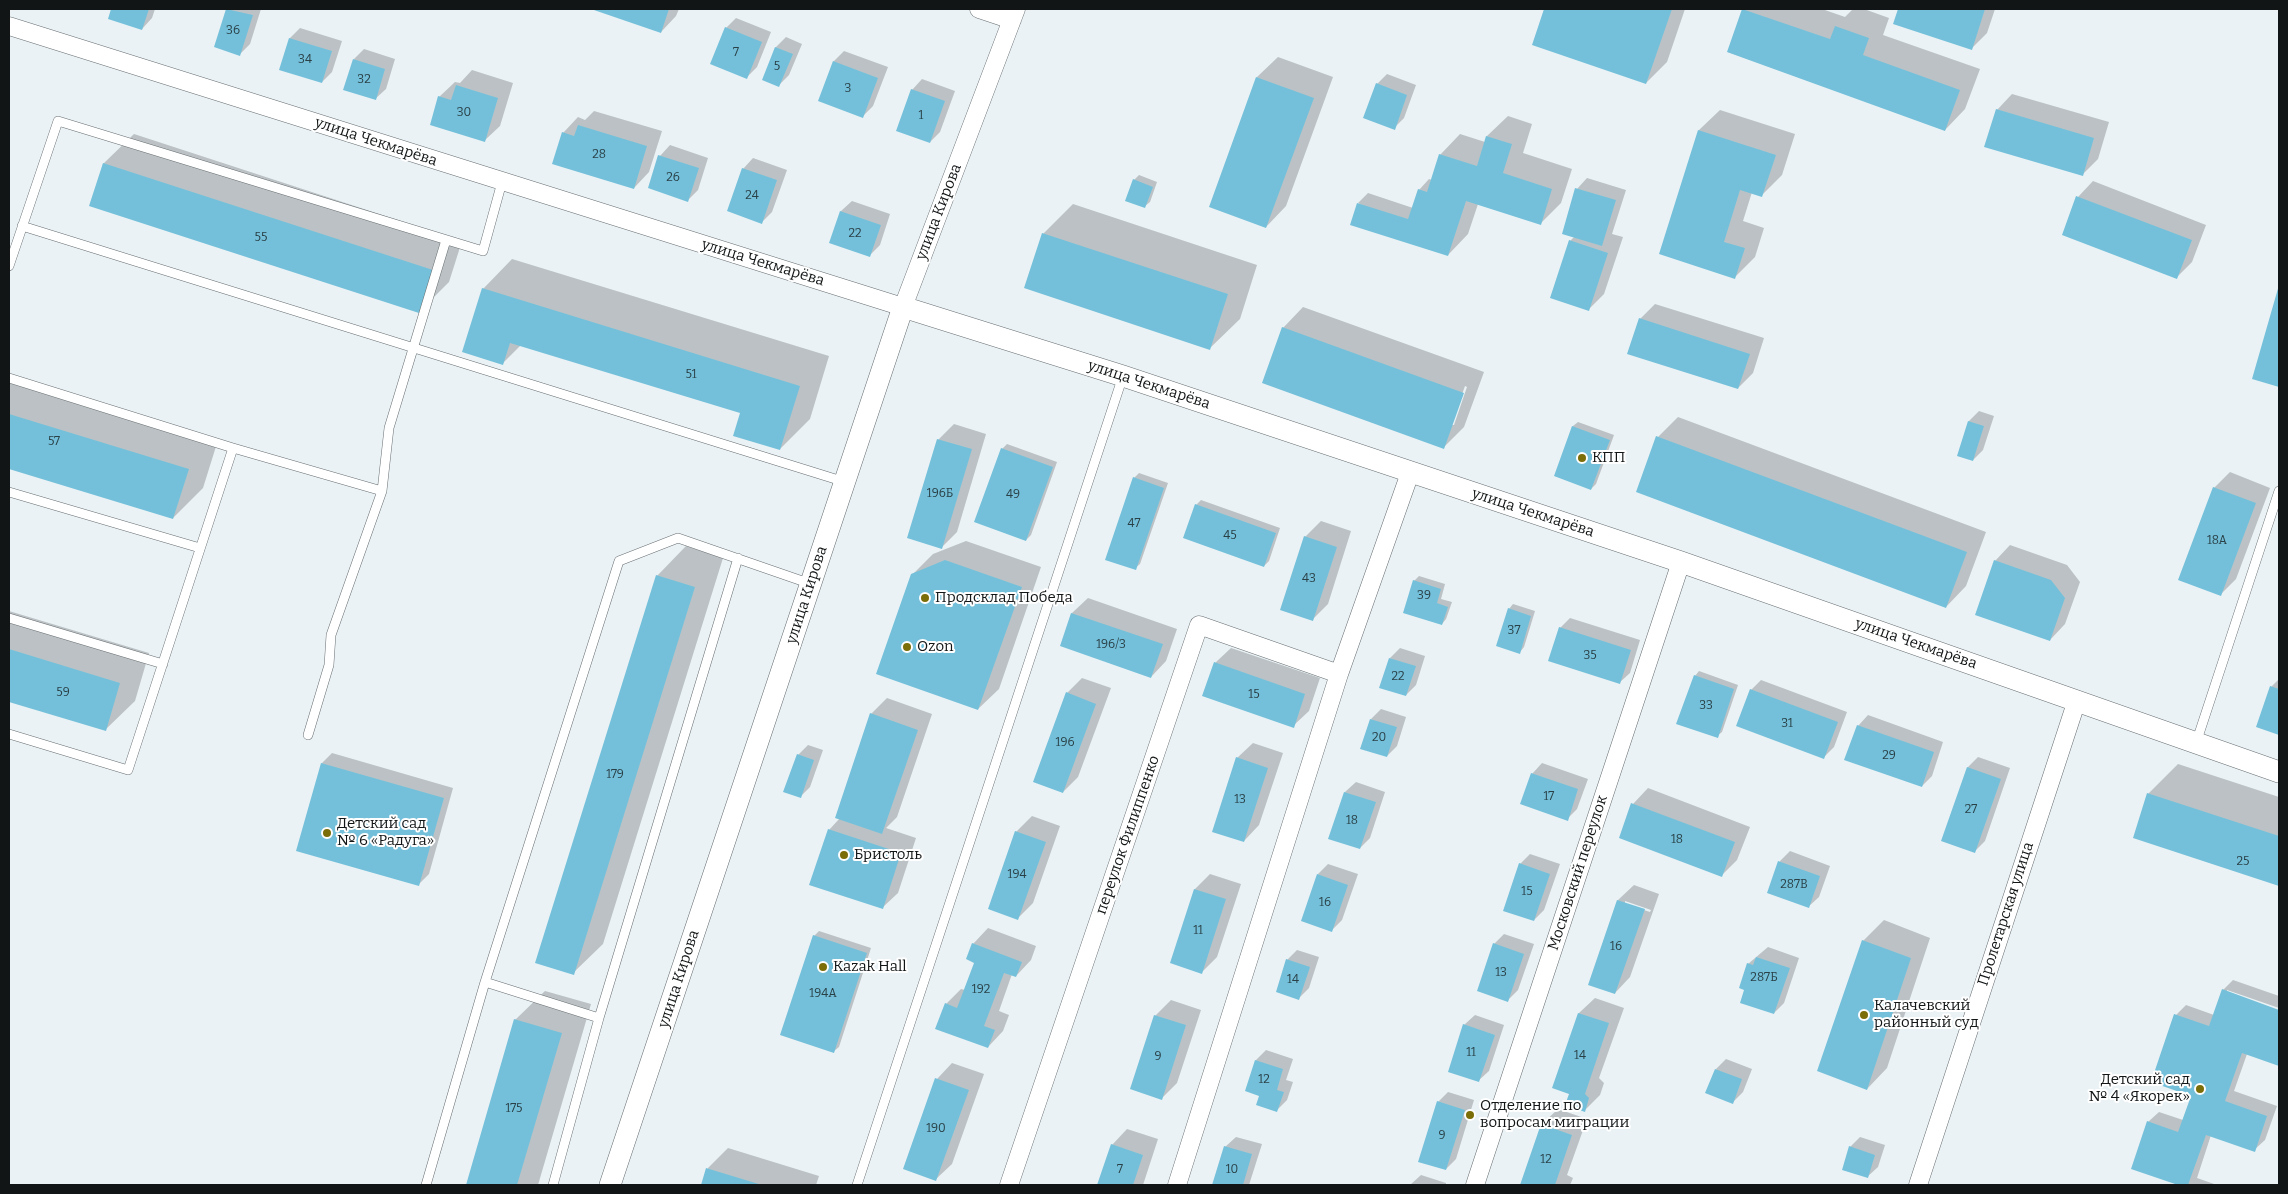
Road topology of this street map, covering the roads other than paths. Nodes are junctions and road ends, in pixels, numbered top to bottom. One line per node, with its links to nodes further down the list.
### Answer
1 (979, 9): 2 (street)
2 (1014, 15): 8 (street, улица Кирова)
3 (9, 26): 4 (street, улица Чекмарёва)
4 (502, 182): 6 (lane); 8 (street, улица Чекмарёва)
5 (22, 226): 6 (lane); 7 (lane); 9 (lane)
6 (446, 240): 9 (lane)
7 (9, 266)
8 (903, 307): 10 (street, улица Чекмарёва); 14 (street, улица Кирова)
9 (413, 347): 14 (lane); 15 (lane)
10 (1123, 376): 13 (street, улица Чекмарёва); 36 (lane)
11 (9, 378): 12 (lane)
12 (233, 448): 15 (lane); 18 (lane)
13 (1410, 472): 20 (street, улица Чекмарёва); 24 (street)
14 (845, 482): 21 (street, улица Кирова)
15 (382, 491): 27 (lane)
16 (2279, 491): 28 (lane)
17 (9, 492): 18 (lane)
18 (200, 548): 23 (lane)
19 (738, 558): 21 (lane); 30 (lane); 31 (lane)
20 (1680, 562): 25 (street, улица Чекмарёва); 39 (street, Московский переулок)
21 (811, 584): 35 (street, улица Кирова)
22 (9, 618): 23 (lane)
23 (163, 664): 26 (lane)
24 (1339, 674): 37 (street, переулок Филиппенко); 38 (street)
25 (2077, 700): 28 (street, улица Чекмарёва); 32 (street, Пролетарская улица)
26 (9, 734)
27 (308, 735)
28 (2196, 743): 29 (street, улица Чекмарёва)
29 (2279, 772)
30 (485, 982): 31 (lane); 33 (lane)
31 (599, 1018): 34 (lane)
32 (1923, 1184)
33 (426, 1185)
34 (553, 1185)
35 (610, 1185)
36 (857, 1185)
37 (1010, 1185)
38 (1177, 1185)
39 (1475, 1185)

